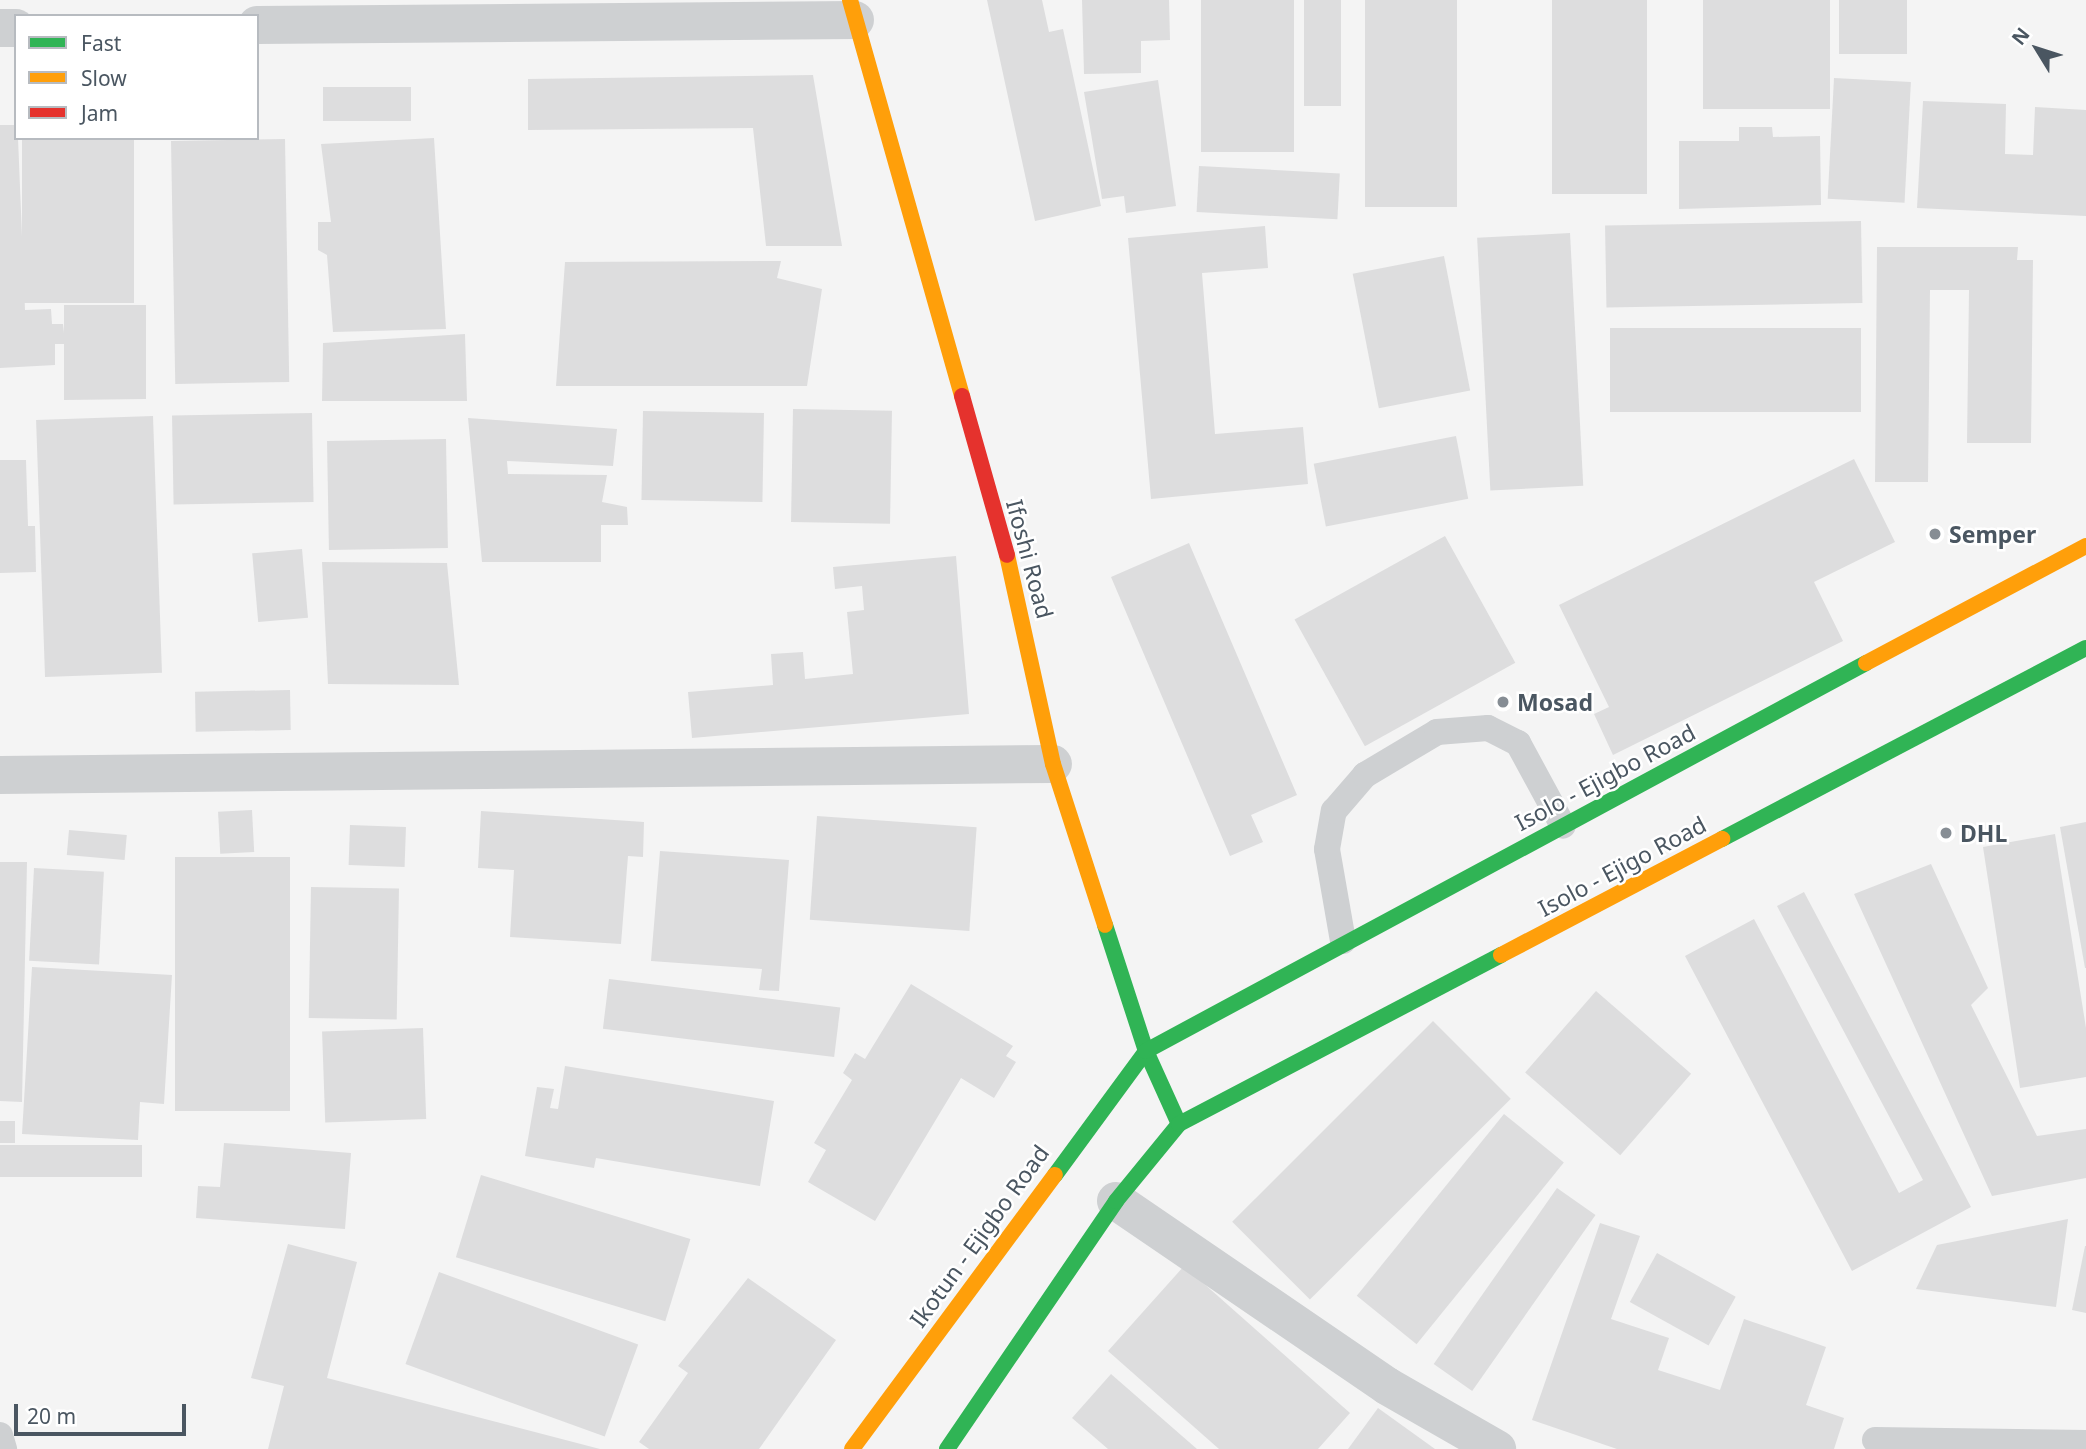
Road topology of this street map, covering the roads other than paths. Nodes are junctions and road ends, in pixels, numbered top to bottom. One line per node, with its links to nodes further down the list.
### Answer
1 (853, 10): 2 (street); 5 (main road, Ifoshi Road)
2 (259, 25)
3 (2086, 546): 7 (main road, Isolo - Ejigbo Road)
4 (2086, 648): 10 (main road, Isolo - Ejigo Road)
5 (1053, 764): 6 (street); 9 (main road, Ifoshi Road)
6 (0, 775)
7 (1563, 826): 8 (main road, Isolo - Ejigbo Road); 8 (lane)
8 (1343, 941): 9 (main road, Isolo - Ejigbo Road)
9 (1146, 1051): 10 (main road, Ifoshi Road); 16 (main road, Ikotun - Ejigbo Road)
10 (1179, 1125): 11 (main road)
11 (1116, 1201): 17 (main road); 18 (street)
12 (0, 1435): 15 (lane)
13 (1874, 1440): 14 (lane)
14 (2086, 1443)
15 (4, 1449)
16 (852, 1449)
17 (947, 1449)
18 (1497, 1449)

